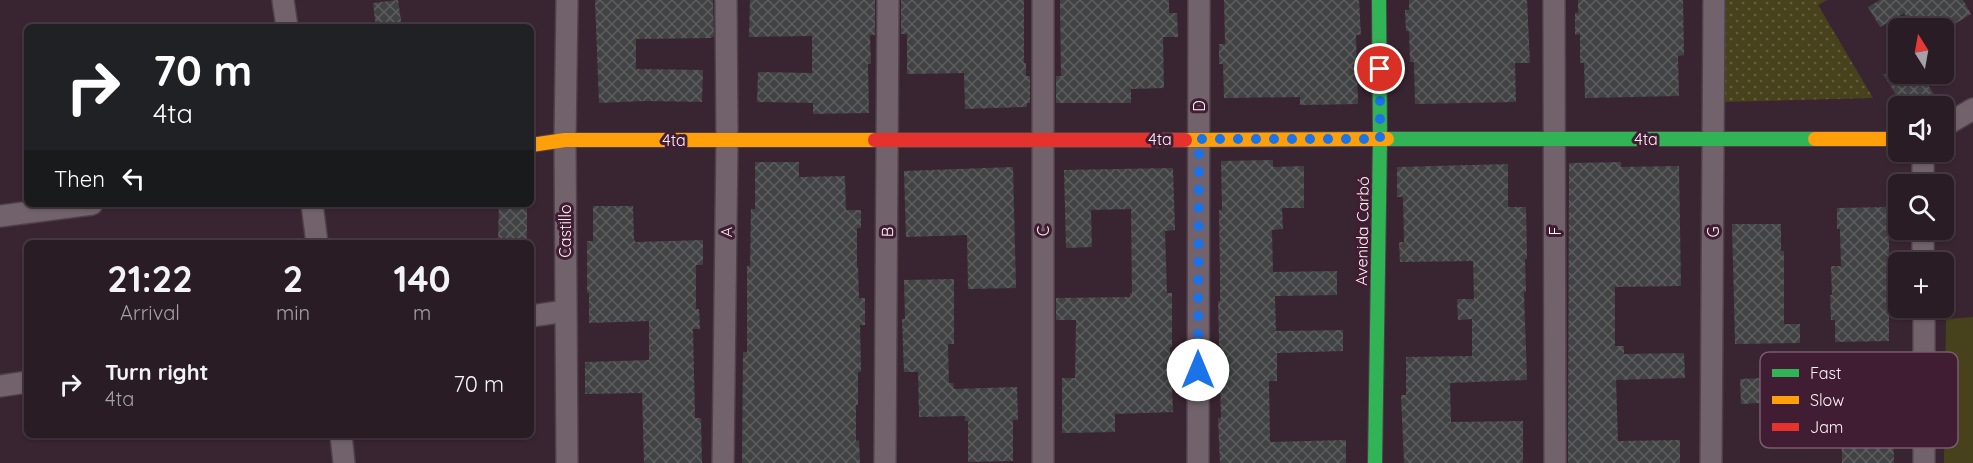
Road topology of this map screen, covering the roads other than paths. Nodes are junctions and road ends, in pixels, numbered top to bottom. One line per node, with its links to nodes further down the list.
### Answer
1 (283, 0): 10 (street)
2 (567, 0): 18 (street, Castillo)
3 (726, 0): 19 (street, A)
4 (888, 0): 20 (street, B)
5 (1042, 0): 21 (street, C)
6 (1199, 0): 13 (street, D)
7 (1379, 0): 14 (street, Avenida Carbó)
8 (1554, 0): 15 (street, F)
9 (1714, 0): 16 (street, G)
10 (287, 24)
11 (1973, 109): 12 (street)
12 (1954, 120)
13 (1199, 139): 14 (street, 4ta); 21 (street, 4ta); 39 (street, D)
14 (1380, 139): 15 (street, 4ta); 40 (street, Avenida Carbó)
15 (1555, 139): 16 (street, 4ta); 41 (street, F)
16 (1713, 139): 17 (street, 4ta); 42 (street, G)
17 (1888, 139)
18 (565, 140): 19 (street, 4ta); 22 (street, 4ta); 27 (street, Castillo)
19 (727, 140): 20 (street, 4ta); 36 (street, A)
20 (888, 140): 21 (street, 4ta); 37 (street, B)
21 (1043, 140): 38 (street, C)
22 (534, 145)
23 (69, 207): 25 (street)
24 (312, 207): 26 (street)
25 (0, 216)
26 (317, 240)
27 (566, 311): 28 (street); 35 (street, Castillo)
28 (534, 316)
29 (1924, 318): 30 (street)
30 (1924, 352)
31 (24, 382): 32 (street)
32 (0, 386)
33 (341, 438): 34 (street)
34 (344, 463)
35 (567, 463)
36 (723, 463)
37 (885, 463)
38 (1044, 463)
39 (1198, 463)
40 (1375, 463)
41 (1555, 463)
42 (1711, 463)

